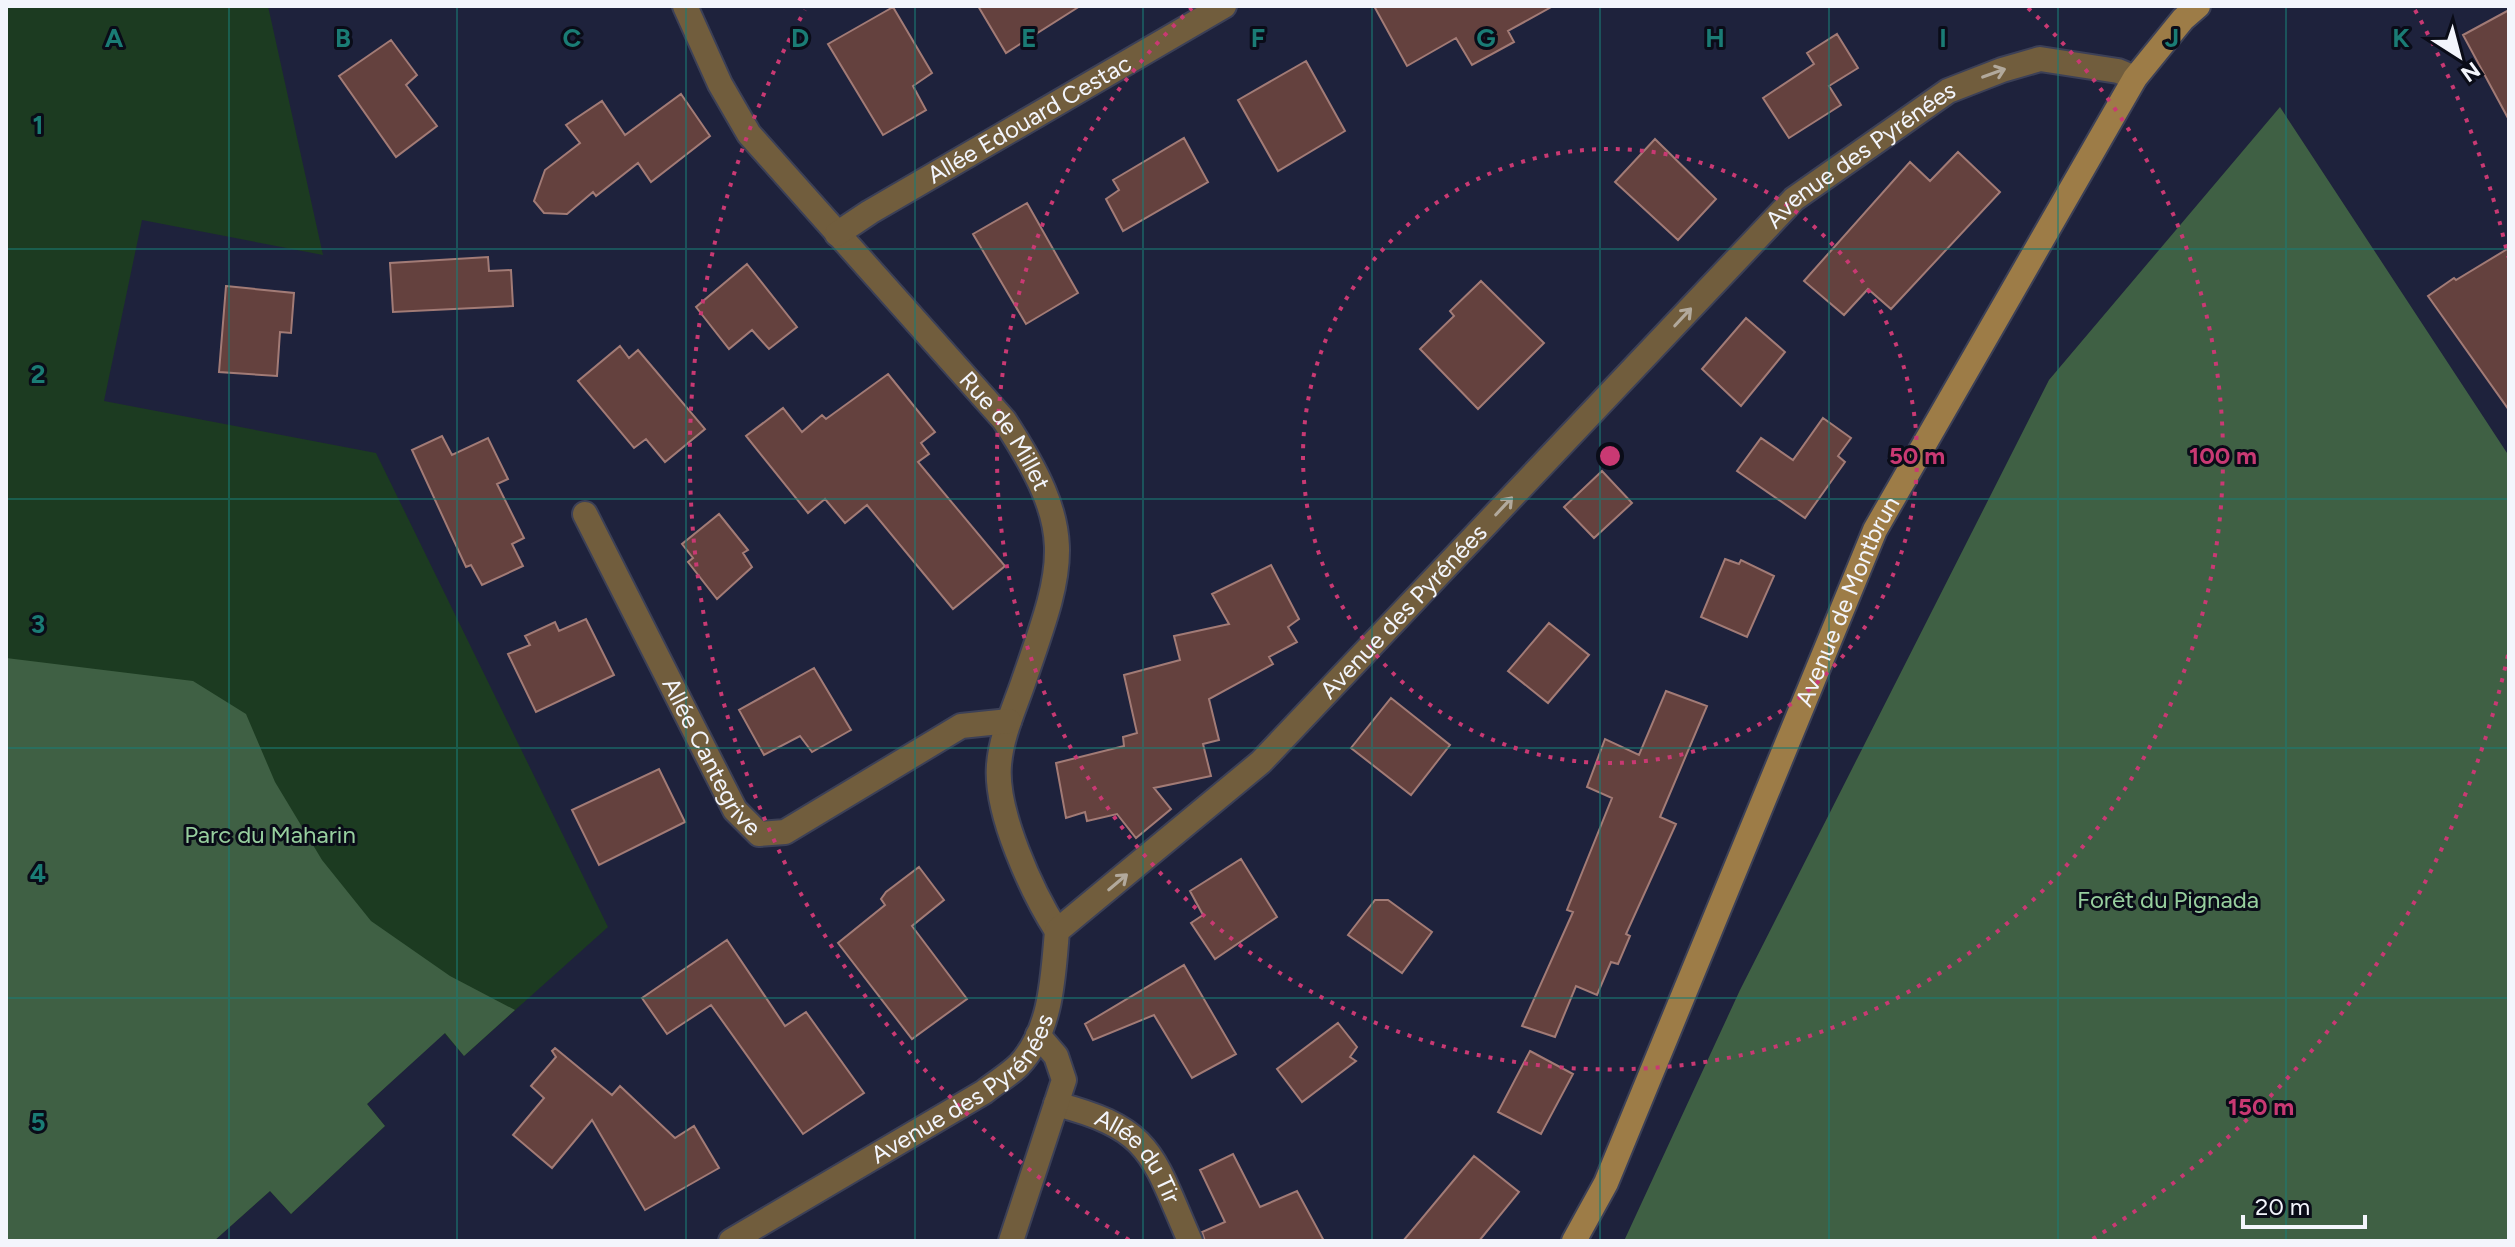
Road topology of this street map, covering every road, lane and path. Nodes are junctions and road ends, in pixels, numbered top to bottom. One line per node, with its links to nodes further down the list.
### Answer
1 (685, 6): 5 (street, Rue de Millet)
2 (1224, 6): 5 (street, Allée Edouard Cestac)
3 (2198, 6): 4 (street, Avenue de Montbrun)
4 (2135, 78): 8 (street, Avenue des Pyrénées, one-way to 4); 14 (street, Avenue de Montbrun)
5 (837, 234): 7 (street, Rue de Millet)
6 (585, 514): 7 (street, Allée Cantegrive)
7 (1009, 721): 8 (street, Rue de Millet)
8 (1057, 931): 9 (street, Avenue des Pyrénées)
9 (1038, 1035): 10 (street); 11 (street, Avenue des Pyrénées)
10 (1056, 1104): 12 (street); 13 (street, Allée du Tir)
11 (731, 1241)
12 (1011, 1241)
13 (1190, 1241)
14 (1574, 1241)

